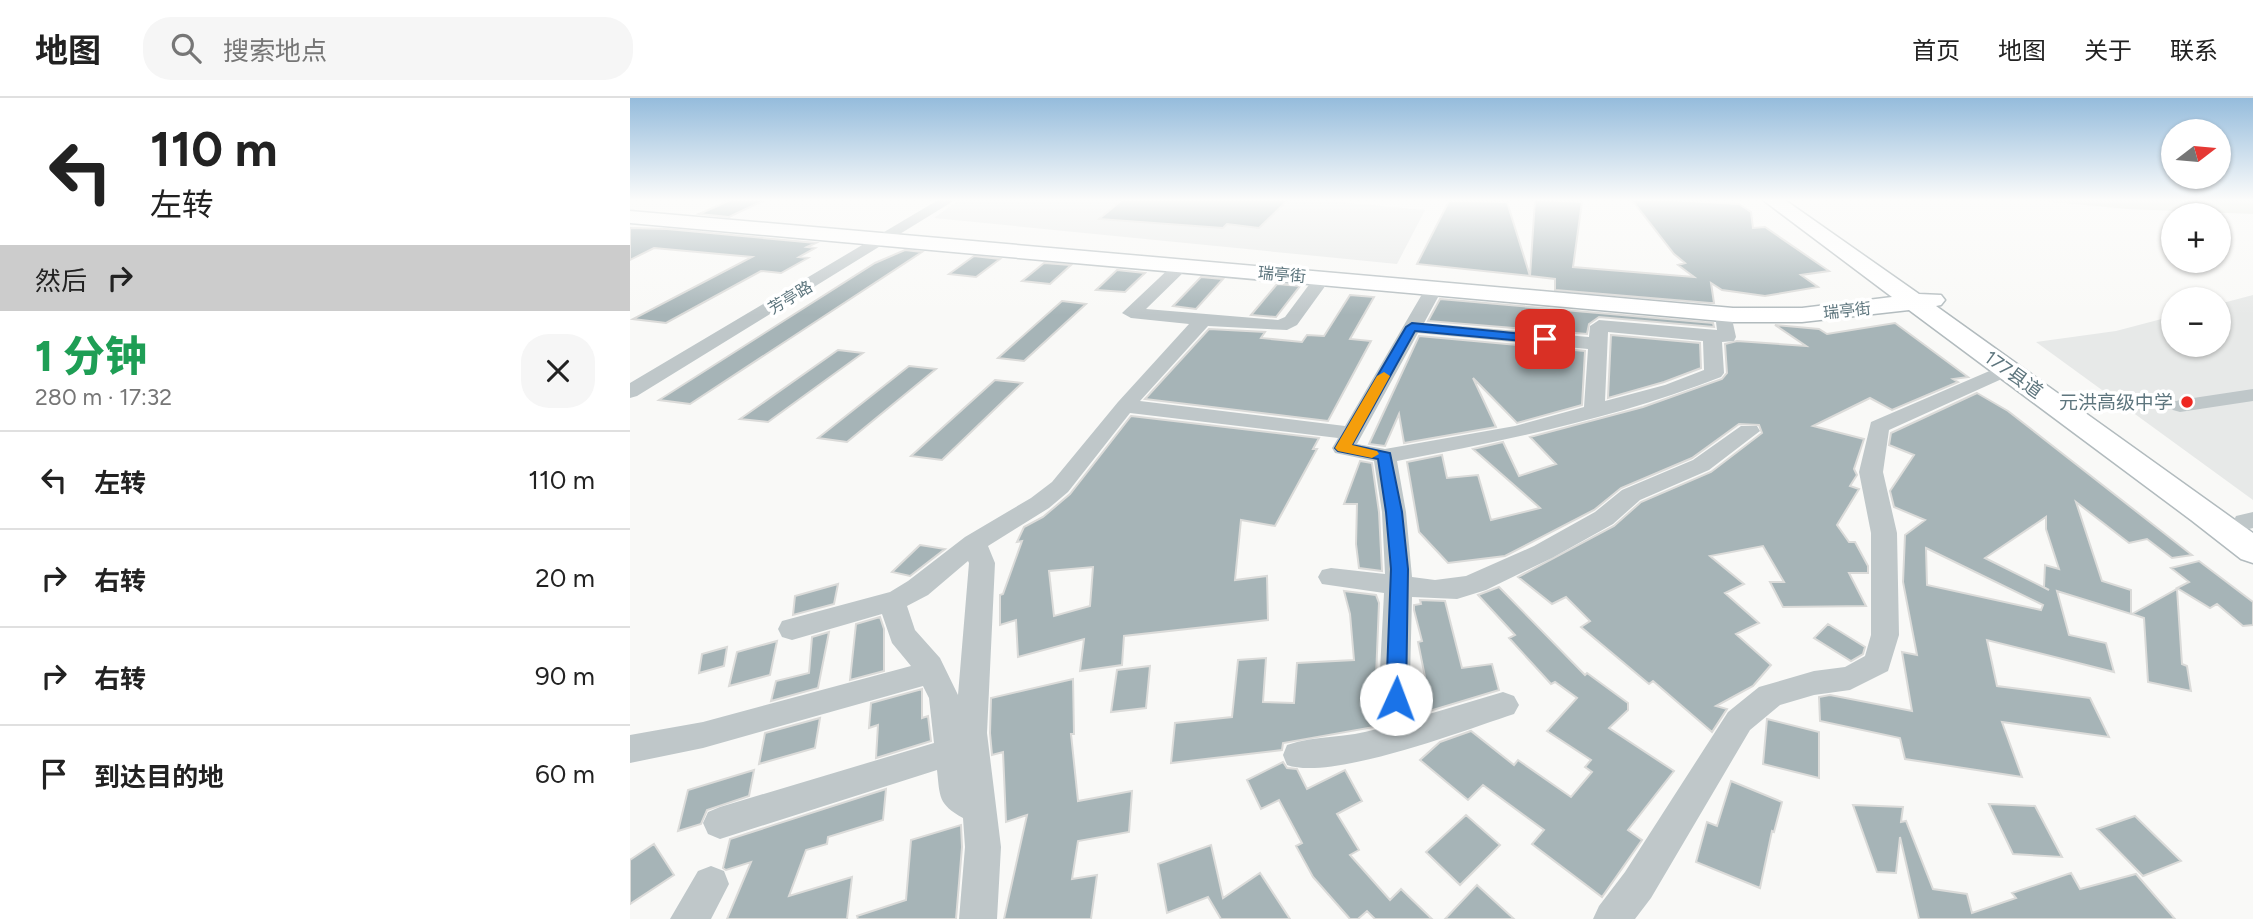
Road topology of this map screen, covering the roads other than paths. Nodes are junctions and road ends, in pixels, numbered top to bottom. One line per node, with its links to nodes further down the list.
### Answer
1 (878, 238): 17 (street, 芳亭路)
2 (878, 238): 19 (street, 芳亭路)
3 (936, 238): 7 (main road, 瑞亭街)
4 (949, 238): 10 (main road, 瑞亭街)
5 (1830, 238): 10 (main road, 177县道)
6 (1841, 238): 10 (main road, 177县道)
7 (1182, 265): 8 (main road, 瑞亭街); 12 (street)
8 (1323, 278): 9 (main road, 瑞亭街); 12 (street)
9 (1434, 288): 11 (main road, 瑞亭街); 13 (street)
10 (1918, 298): 11 (main road, 瑞亭街); 16 (main road, 177县道); 26 (main road, 177县道)
11 (1724, 314): 14 (street)
12 (1203, 320): 20 (street)
13 (1412, 327): 15 (street); 24 (street)
14 (1712, 336): 15 (street); 22 (street)
15 (1598, 344): 22 (street)
16 (2008, 369): 28 (main road, 177县道); 44 (street)
17 (630, 382)
18 (2249, 391): 21 (street)
19 (630, 392)
20 (1125, 406): 24 (street); 27 (street)
21 (2180, 406)
22 (1594, 411): 25 (street)
23 (1749, 431): 30 (street)
24 (1351, 433): 25 (street)
25 (1385, 456): 30 (street)
26 (2250, 523)
27 (974, 543): 31 (street); 39 (street)
28 (2253, 551)
29 (1331, 577): 30 (street)
30 (1399, 587): 35 (street)
31 (892, 600): 32 (street); 33 (street)
32 (792, 629)
33 (932, 672): 36 (street); 37 (street)
34 (1503, 705): 35 (street)
35 (1394, 740): 38 (street)
36 (630, 749)
37 (951, 752): 39 (street); 40 (street)
38 (1299, 755)
39 (979, 809): 43 (street)
40 (720, 823)
41 (711, 884): 42 (street)
42 (689, 919)
43 (978, 919)
44 (1612, 919)

